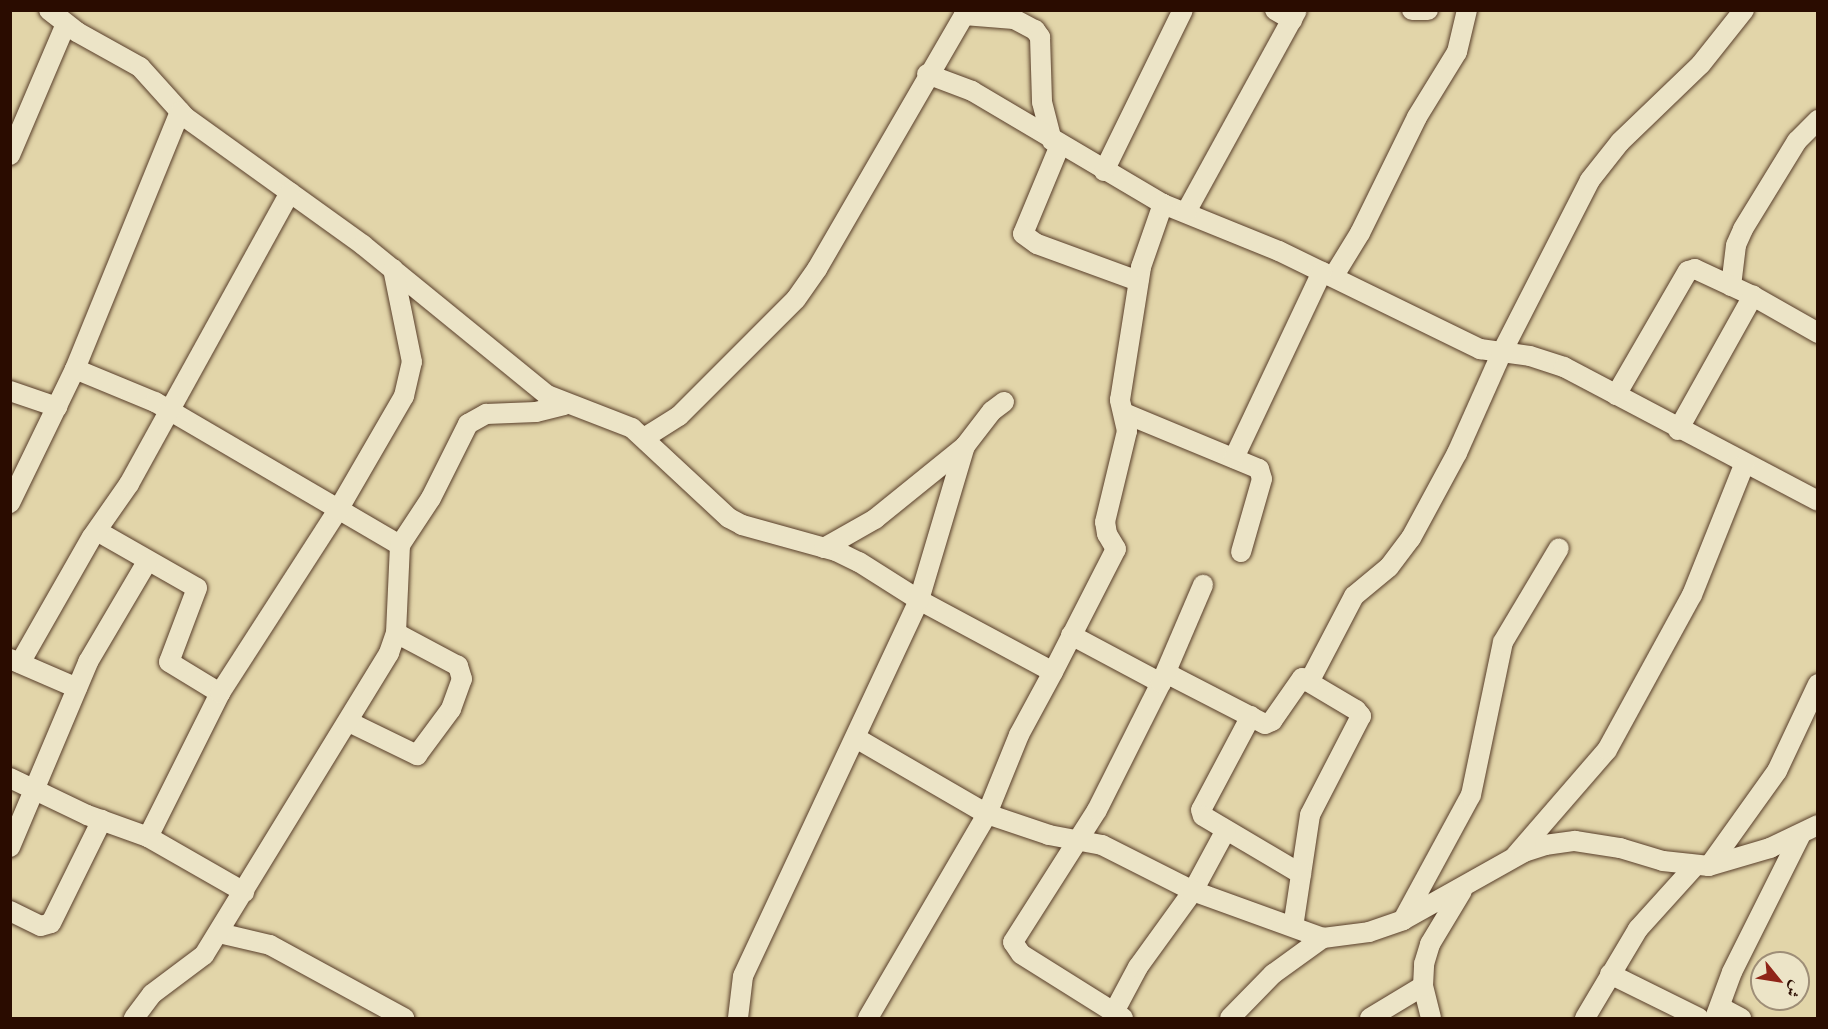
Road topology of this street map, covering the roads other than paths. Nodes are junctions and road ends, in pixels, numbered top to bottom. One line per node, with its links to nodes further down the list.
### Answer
1 (49, 10): 9 (street)
2 (1183, 10): 15 (street)
3 (1412, 10): 4 (street)
4 (1428, 10)
5 (1467, 10): 20 (street)
6 (1744, 10): 25 (street)
7 (965, 13): 10 (street); 13 (street)
8 (1288, 14): 18 (street)
9 (66, 24): 11 (street); 14 (street)
10 (927, 74): 13 (street); 35 (street)
11 (180, 112): 16 (street); 26 (street)
12 (1818, 120): 22 (street)
13 (1056, 143): 15 (street); 21 (street)
14 (10, 155)
15 (1104, 171): 17 (street)
16 (290, 192): 19 (street); 32 (street)
17 (1163, 204): 18 (street); 21 (street)
18 (1186, 212): 20 (street)
19 (393, 269): 30 (street); 41 (street)
20 (1328, 275): 25 (street); 37 (street)
21 (1138, 282): 33 (street)
22 (1731, 286): 23 (street); 28 (street)
23 (1753, 296): 24 (street); 34 (street)
24 (1818, 333)
25 (1501, 354): 28 (street); 55 (street)
26 (75, 369): 31 (street); 32 (street)
27 (10, 391): 31 (street)
28 (1616, 395): 34 (street)
29 (1004, 402): 36 (street)
30 (564, 405): 35 (street); 43 (street)
31 (57, 407): 40 (street)
32 (168, 410): 41 (street); 42 (street)
33 (1124, 413): 37 (street); 51 (street)
34 (1678, 430): 38 (street)
35 (644, 438): 44 (street)
36 (965, 446): 44 (street); 49 (street)
37 (1234, 458): 46 (street)
38 (1744, 465): 39 (street); 71 (street)
39 (1818, 501)
40 (10, 503)
41 (338, 510): 43 (street); 58 (street)
42 (97, 531): 47 (street); 52 (street)
43 (400, 545): 50 (street)
44 (824, 548): 49 (street)
45 (1559, 548): 78 (street)
46 (1241, 552)
47 (147, 562): 57 (street); 58 (street)
48 (1203, 585): 54 (street)
49 (919, 600): 53 (street); 61 (street)
50 (396, 633): 60 (street); 60 (street)
51 (1071, 635): 53 (street); 54 (street)
52 (15, 661): 57 (street)
53 (1053, 672): 64 (street)
54 (1163, 678): 59 (street); 69 (street)
55 (1309, 682): 59 (street); 73 (street)
56 (1818, 684): 72 (street)
57 (77, 688): 63 (street)
58 (220, 693): 68 (street)
59 (1251, 716): 67 (street)
60 (348, 722): 76 (street)
61 (856, 738): 64 (street); 88 (street)
62 (10, 778): 63 (street)
63 (37, 792): 65 (street); 70 (street)
64 (987, 814): 69 (street); 89 (street)
65 (102, 820): 68 (street); 77 (street)
66 (1809, 829): 72 (street); 84 (street)
67 (1226, 830): 73 (street); 75 (street)
68 (148, 837): 76 (street)
69 (1078, 838): 75 (street); 85 (street)
70 (10, 847)
71 (1512, 859): 72 (street); 74 (street)
72 (1702, 866): 82 (street)
73 (1301, 874): 79 (street)
74 (1463, 889): 78 (street); 83 (street)
75 (1193, 891): 79 (street); 85 (street)
76 (244, 892): 80 (street)
77 (10, 911)
78 (1403, 920): 81 (street)
79 (1293, 927): 81 (street)
80 (219, 933): 86 (street); 87 (street)
81 (1323, 938): 90 (street)
82 (1610, 974): 93 (street); 94 (street)
83 (1423, 986): 91 (street); 92 (street)
84 (1718, 1012): 95 (street)
85 (1118, 1015)
86 (134, 1018)
87 (404, 1018)
88 (738, 1018)
89 (868, 1018)
90 (1230, 1018)
91 (1370, 1018)
92 (1431, 1018)
93 (1585, 1018)
94 (1700, 1018)
95 (1741, 1018)

